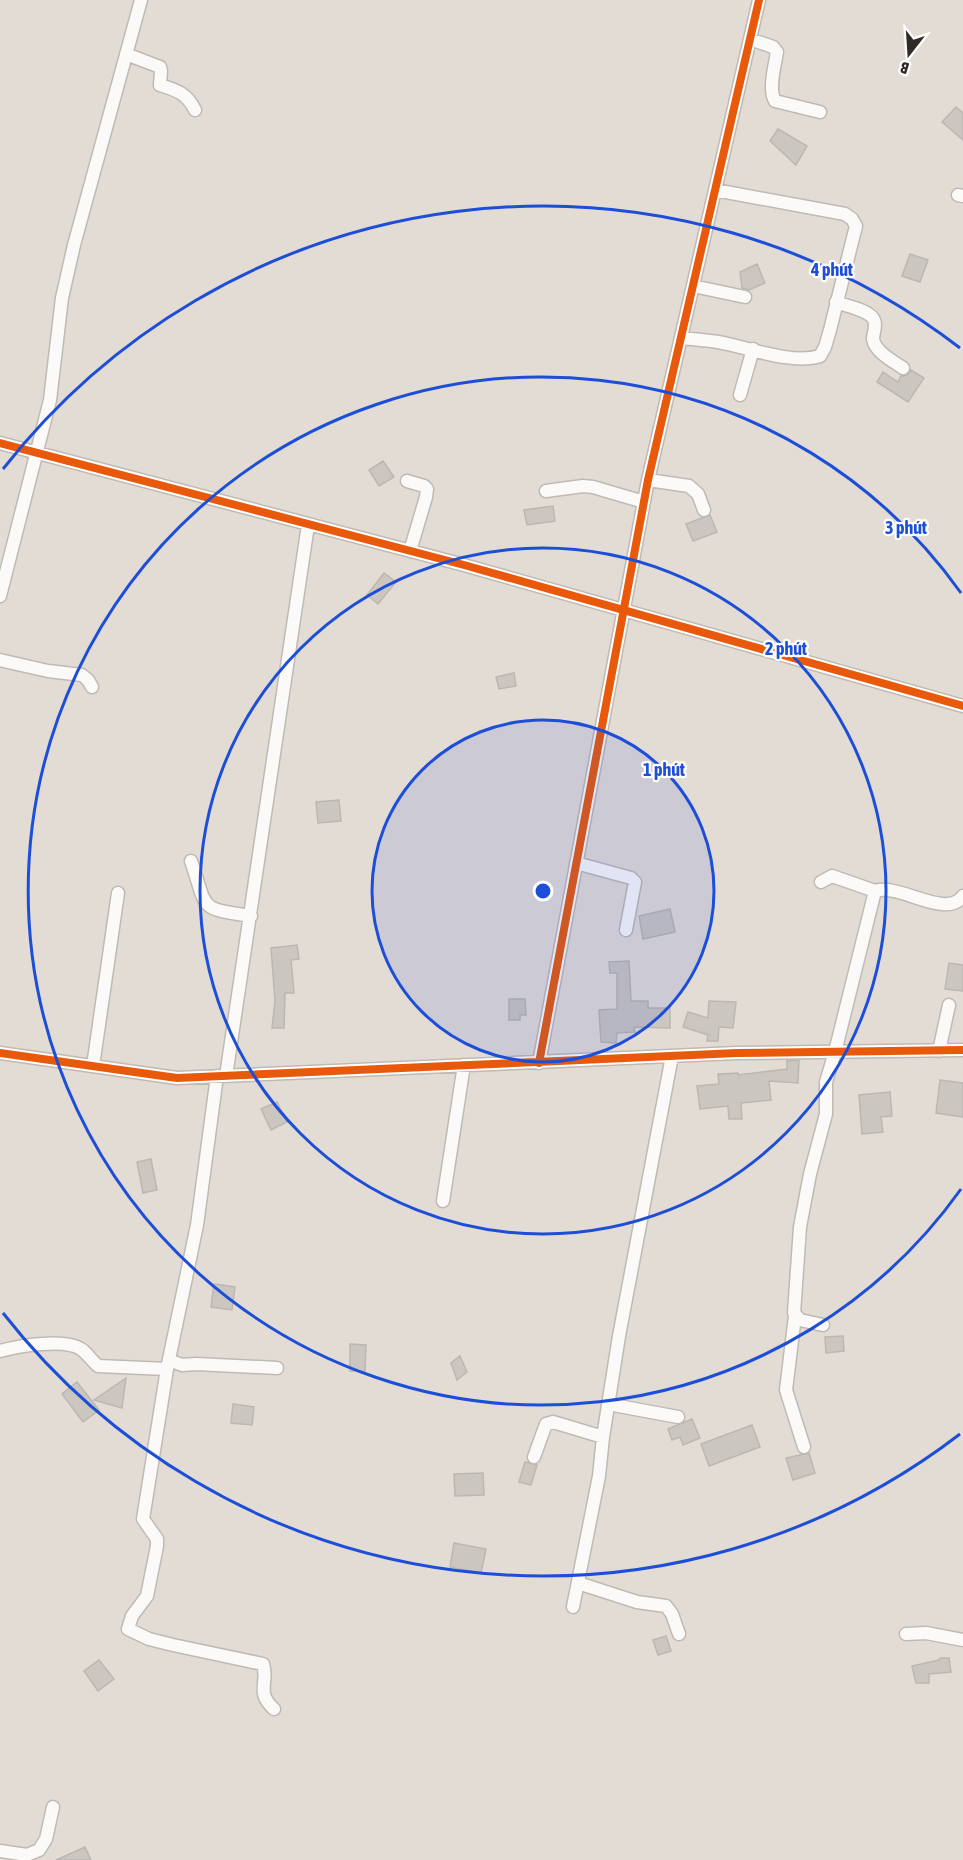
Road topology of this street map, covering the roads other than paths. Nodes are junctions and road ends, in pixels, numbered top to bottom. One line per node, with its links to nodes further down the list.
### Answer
1 (141, 0): 4 (street)
2 (759, 0): 3 (street)
3 (750, 39): 6 (street); 7 (street)
4 (126, 54): 5 (street); 16 (street)
5 (195, 110)
6 (820, 112)
7 (715, 190): 8 (street); 10 (street)
8 (693, 286): 9 (street); 11 (street)
9 (745, 297)
10 (836, 302): 12 (street); 13 (street)
11 (681, 338): 12 (street); 17 (street)
12 (753, 349): 14 (street)
13 (903, 368)
14 (740, 395)
15 (0, 443): 16 (street)
16 (36, 452): 22 (street); 24 (street)
17 (648, 480): 20 (street); 21 (street)
18 (406, 481): 23 (street)
19 (546, 491): 20 (street)
20 (644, 502): 25 (street)
21 (704, 510)
22 (308, 525): 23 (street); 35 (street)
23 (410, 551): 25 (street)
24 (0, 596)
25 (623, 611): 28 (street); 30 (street)
26 (0, 660): 27 (street)
27 (92, 687)
28 (963, 706)
29 (191, 861): 35 (street)
30 (576, 863): 36 (street); 43 (street)
31 (821, 882): 32 (street)
32 (874, 891): 34 (street); 40 (street)
33 (118, 893): 45 (street)
34 (963, 897)
35 (251, 916): 46 (street)
36 (626, 930)
37 (949, 1005): 39 (street)
38 (963, 1050): 39 (street)
39 (939, 1051): 40 (street)
40 (835, 1052): 42 (street); 48 (street)
41 (0, 1053): 45 (street)
42 (672, 1056): 43 (street); 53 (street)
43 (539, 1063): 44 (street)
44 (464, 1065): 46 (street); 47 (street)
45 (93, 1066): 46 (street)
46 (221, 1076): 51 (street)
47 (444, 1201)
48 (795, 1316): 49 (street); 56 (street)
49 (823, 1325)
50 (0, 1351): 51 (street)
51 (168, 1364): 52 (street); 63 (street)
52 (277, 1368)
53 (608, 1404): 54 (street); 55 (street)
54 (678, 1416)
55 (603, 1437): 57 (street); 58 (street)
56 (804, 1447)
57 (534, 1457)
58 (578, 1583): 59 (street); 60 (street)
59 (573, 1607)
60 (679, 1634)
61 (906, 1635): 62 (street)
62 (963, 1640)
63 (274, 1709)
64 (53, 1807): 65 (street)
65 (0, 1851)

